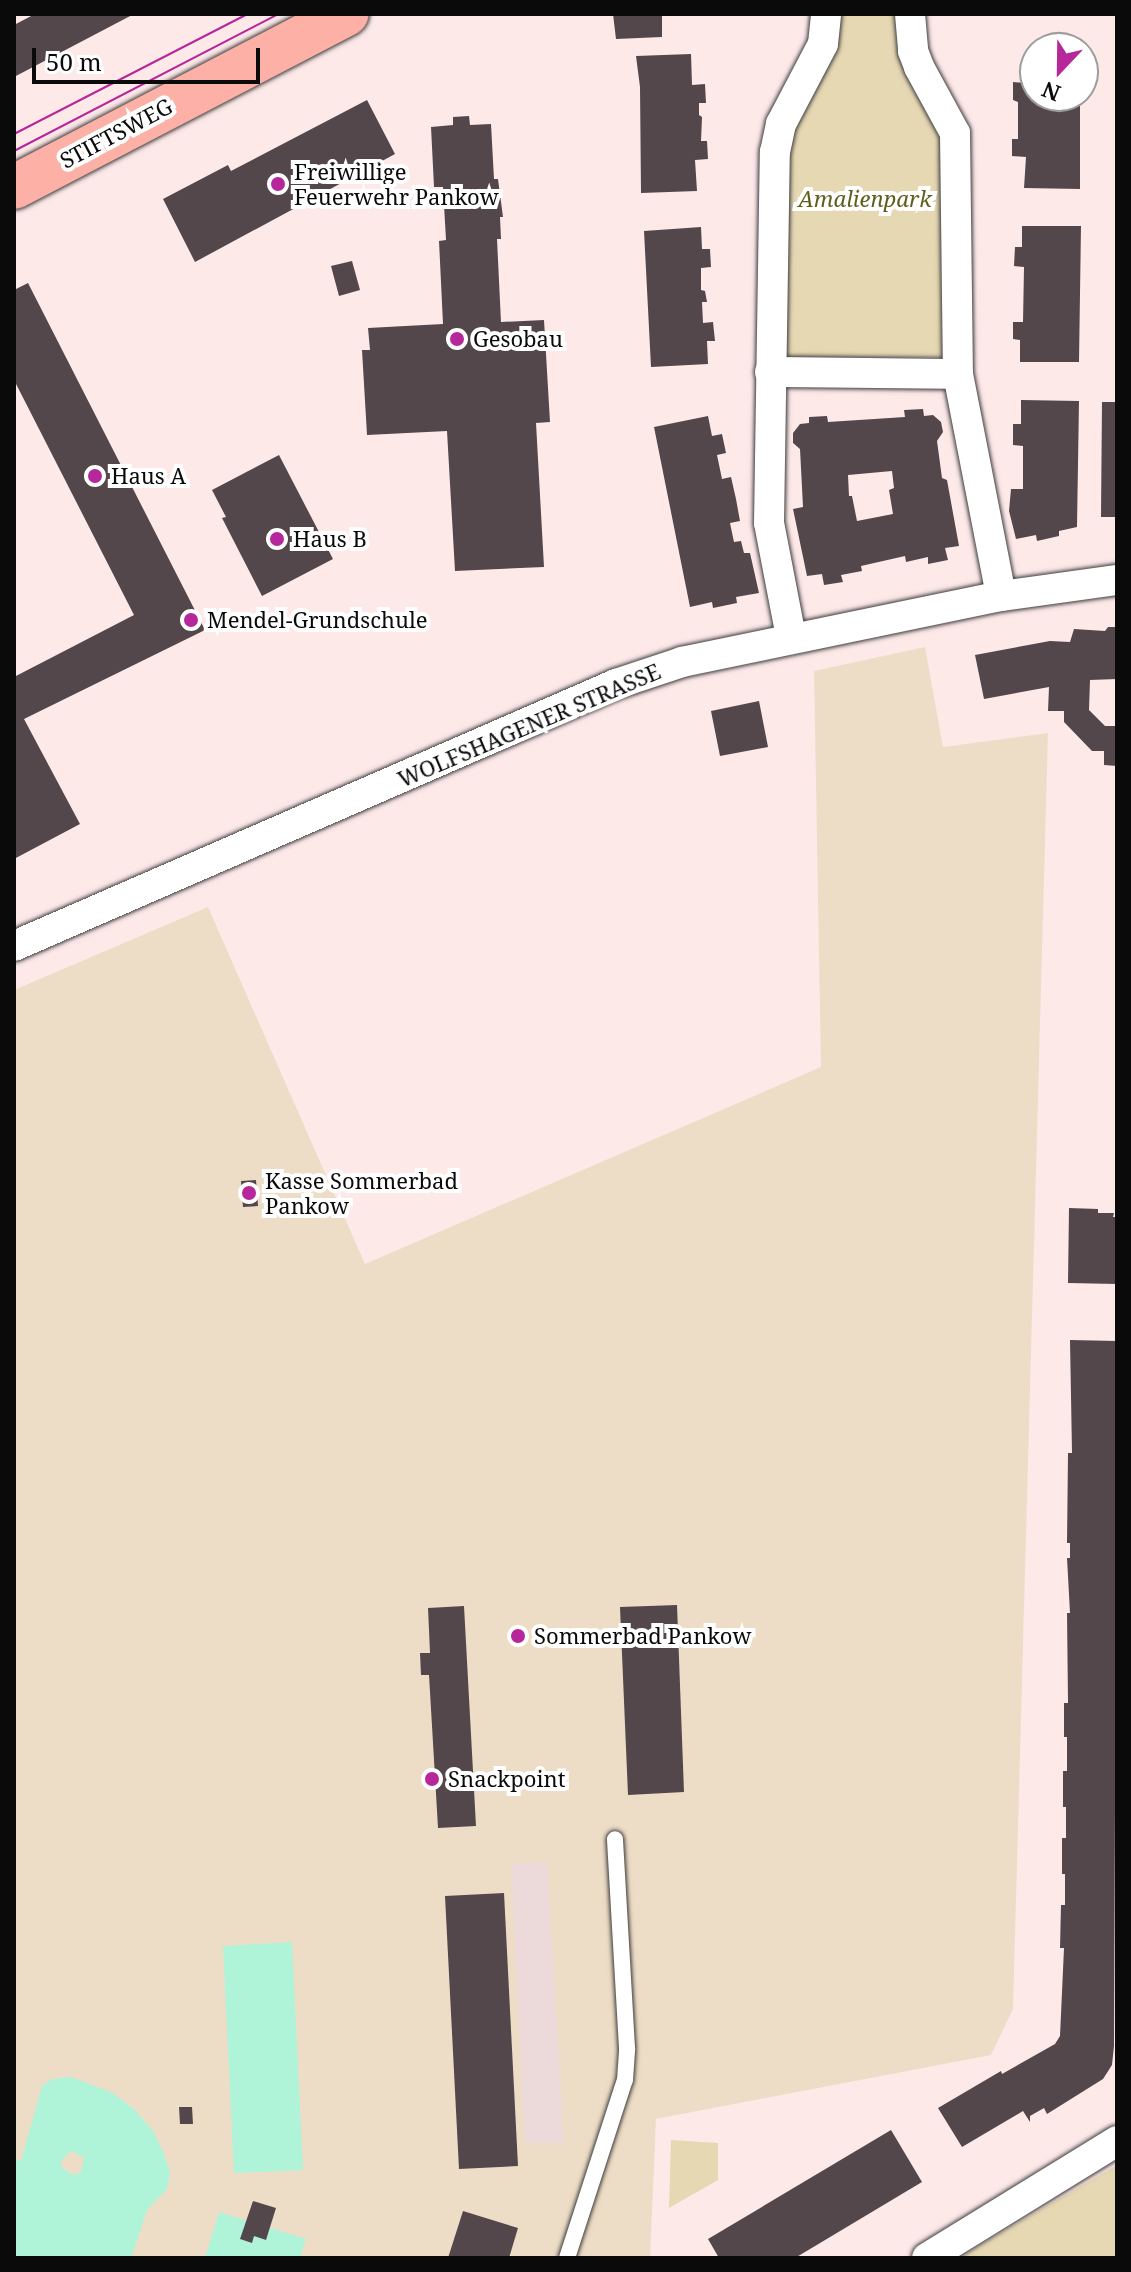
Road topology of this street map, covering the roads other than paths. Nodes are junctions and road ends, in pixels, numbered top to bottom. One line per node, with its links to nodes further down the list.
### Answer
1 (347, 14): 4 (street, STIFTSWEG)
2 (826, 14): 5 (street)
3 (910, 14): 6 (street)
4 (14, 187)
5 (770, 372): 6 (street); 9 (street)
6 (958, 374): 8 (street)
7 (1117, 580): 8 (street, WOLFSHAGENER STRASSE)
8 (1001, 596): 9 (street, WOLFSHAGENER STRASSE)
9 (791, 637): 10 (street, WOLFSHAGENER STRASSE)
10 (14, 946)
11 (615, 1839): 13 (lane)
12 (1117, 2141): 14 (street)
13 (567, 2258)
14 (927, 2258)

